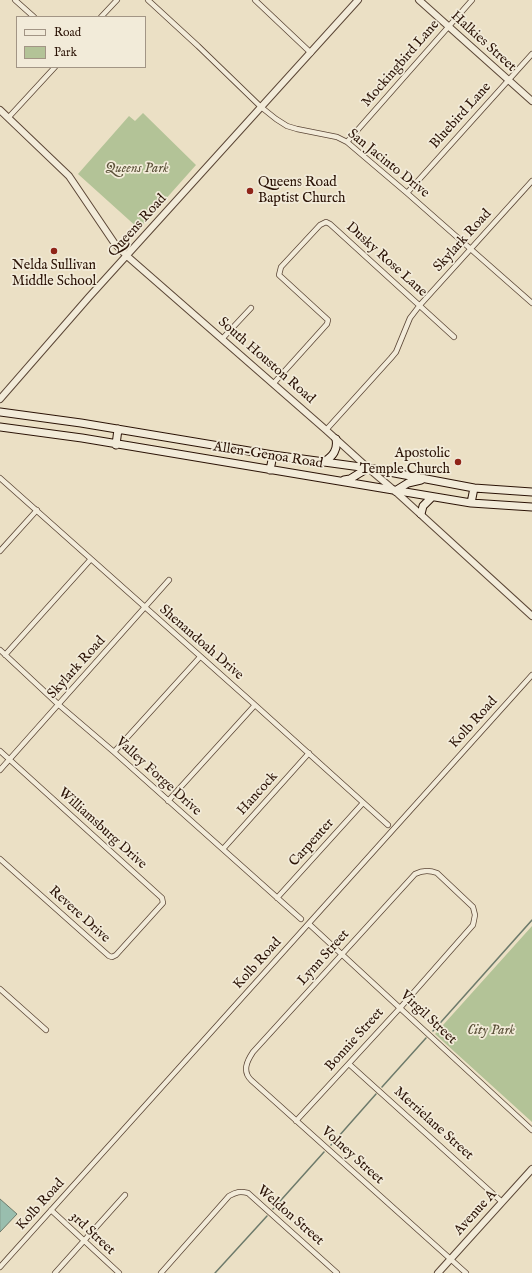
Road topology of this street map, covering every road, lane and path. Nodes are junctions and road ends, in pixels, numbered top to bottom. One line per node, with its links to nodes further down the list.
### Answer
1 (15, 0): 8 (street)
2 (117, 0): 9 (street)
3 (148, 0): 16 (street, San Jacinto Drive)
4 (255, 0): 11 (street)
5 (358, 0): 11 (street, Queens Road)
6 (419, 0): 10 (street, Halkies Street)
7 (472, 0): 10 (street, Mockingbird Lane)
8 (33, 16)
9 (102, 16)
10 (448, 26): 14 (street, Halkies Street); 19 (street, Mockingbird Lane)
11 (311, 52): 16 (street, Queens Road)
12 (532, 54): 14 (street, Bluebird Lane)
13 (54, 68): 18 (street)
14 (508, 80): 15 (street, Halkies Street); 21 (street, Bluebird Lane)
15 (532, 101)
16 (261, 107): 19 (street, San Jacinto Drive); 23 (street, Queens Road)
17 (0, 110): 18 (street, South Houston Road)
18 (8, 118): 23 (street, South Houston Road)
19 (347, 142): 21 (street, San Jacinto Drive)
20 (532, 181): 22 (street, Skylark Road)
21 (407, 193): 22 (street, San Jacinto Drive)
22 (470, 249): 24 (street, San Jacinto Drive); 25 (street, Skylark Road)
23 (127, 256): 28 (street, South Houston Road); 30 (street, Queens Road)
24 (532, 303)
25 (420, 306): 27 (street, Dusky Rose Lane); 29 (street, Dusky Rose Lane); 34 (street, Skylark Road)
26 (251, 308): 28 (street)
27 (454, 337)
28 (222, 339): 29 (street, South Houston Road)
29 (273, 384): 34 (street, South Houston Road)
30 (0, 399)
31 (0, 412): 33 (main road, Allen-Genoa Road)
32 (0, 427): 36 (main road, Allen-Genoa Road)
33 (118, 429): 36 (main road); 37 (main road, Allen-Genoa Road)
34 (326, 430): 35 (street, South Houston Road)
35 (336, 439): 38 (main road); 39 (street, South Houston Road)
36 (116, 444): 40 (main road, Allen-Genoa Road)
37 (273, 455): 38 (main road, Allen-Genoa Road); 40 (main road)
38 (324, 462): 39 (main road, Allen-Genoa Road)
39 (368, 468): 42 (main road, Allen-Genoa Road); 43 (main road); 45 (street, South Houston Road)
40 (270, 470): 43 (main road, Allen-Genoa Road)
41 (0, 478): 50 (street, Shenandoah Drive)
42 (427, 479): 44 (main road, Allen-Genoa Road); 45 (main road)
43 (332, 480): 45 (main road, Allen-Genoa Road)
44 (474, 488): 46 (main road, Allen-Genoa Road); 48 (main road)
45 (395, 491): 47 (main road, Allen-Genoa Road); 51 (street, South Houston Road)
46 (532, 492)
47 (432, 497): 48 (main road, Allen-Genoa Road); 51 (main road)
48 (471, 503): 49 (main road, Allen-Genoa Road)
49 (532, 507)
50 (37, 510): 52 (street); 53 (street, Shenandoah Drive)
51 (421, 514): 56 (street, South Houston Road)
52 (0, 551)
53 (91, 559): 55 (street, Shenandoah Drive); 58 (street)
54 (169, 580): 55 (street, Skylark Road)
55 (145, 608): 59 (street, Shenandoah Drive); 61 (street, Skylark Road)
56 (532, 616)
57 (0, 650): 58 (street, Valley Forge Drive)
58 (5, 655): 61 (street, Valley Forge Drive)
59 (200, 657): 62 (street, Shenandoah Drive); 64 (street)
60 (532, 675): 76 (street, Kolb Road)
61 (59, 705): 64 (street, Valley Forge Drive); 66 (street, Skylark Road)
62 (255, 705): 65 (street, Shenandoah Drive); 68 (street)
63 (0, 751): 66 (street, Williamsburg Drive)
64 (114, 752): 68 (street, Valley Forge Drive)
65 (309, 753): 69 (street, Shenandoah Drive); 71 (street, Hancock)
66 (10, 760): 67 (street, Skylark Road); 77 (street, Williamsburg Drive)
67 (0, 770)
68 (168, 801): 71 (street, Valley Forge Drive)
69 (363, 803): 70 (street, Shenandoah Drive); 74 (street, Carpenter)
70 (388, 825)
71 (223, 849): 74 (street, Valley Forge Drive)
72 (0, 859): 77 (street, Revere Drive)
73 (425, 870): 78 (street, Lynn Street); 80 (street, Bonnie Street)
74 (277, 898): 75 (street, Valley Forge Drive)
75 (301, 919)
76 (309, 924): 78 (street, Virgil Street); 89 (street, Kolb Road)
77 (142, 927)
78 (342, 954): 80 (street, Virgil Street); 83 (street, Lynn Street)
79 (0, 989): 81 (street)
80 (400, 1008): 82 (street, Bonnie Street); 85 (street, Virgil Street)
81 (46, 1030)
82 (349, 1064): 84 (street, Bonnie Street); 88 (street, Merrielane Street)
83 (246, 1066): 84 (street, Volney Street)
84 (296, 1121): 91 (street, Volney Street)
85 (532, 1130)
86 (532, 1169): 88 (street, Avenue A)
87 (125, 1195): 90 (street)
88 (502, 1202): 91 (street, Avenue A)
89 (51, 1210): 90 (street, 3rd Street); 92 (street, Kolb Road)
90 (83, 1241): 93 (street); 94 (street, 3rd Street)
91 (451, 1259): 97 (street, Avenue A); 98 (street, Volney Street)
92 (0, 1267)
93 (55, 1273)
94 (119, 1273)
95 (161, 1273): 96 (street, Weldon Street)
96 (337, 1273)
97 (438, 1273)
98 (466, 1273)

